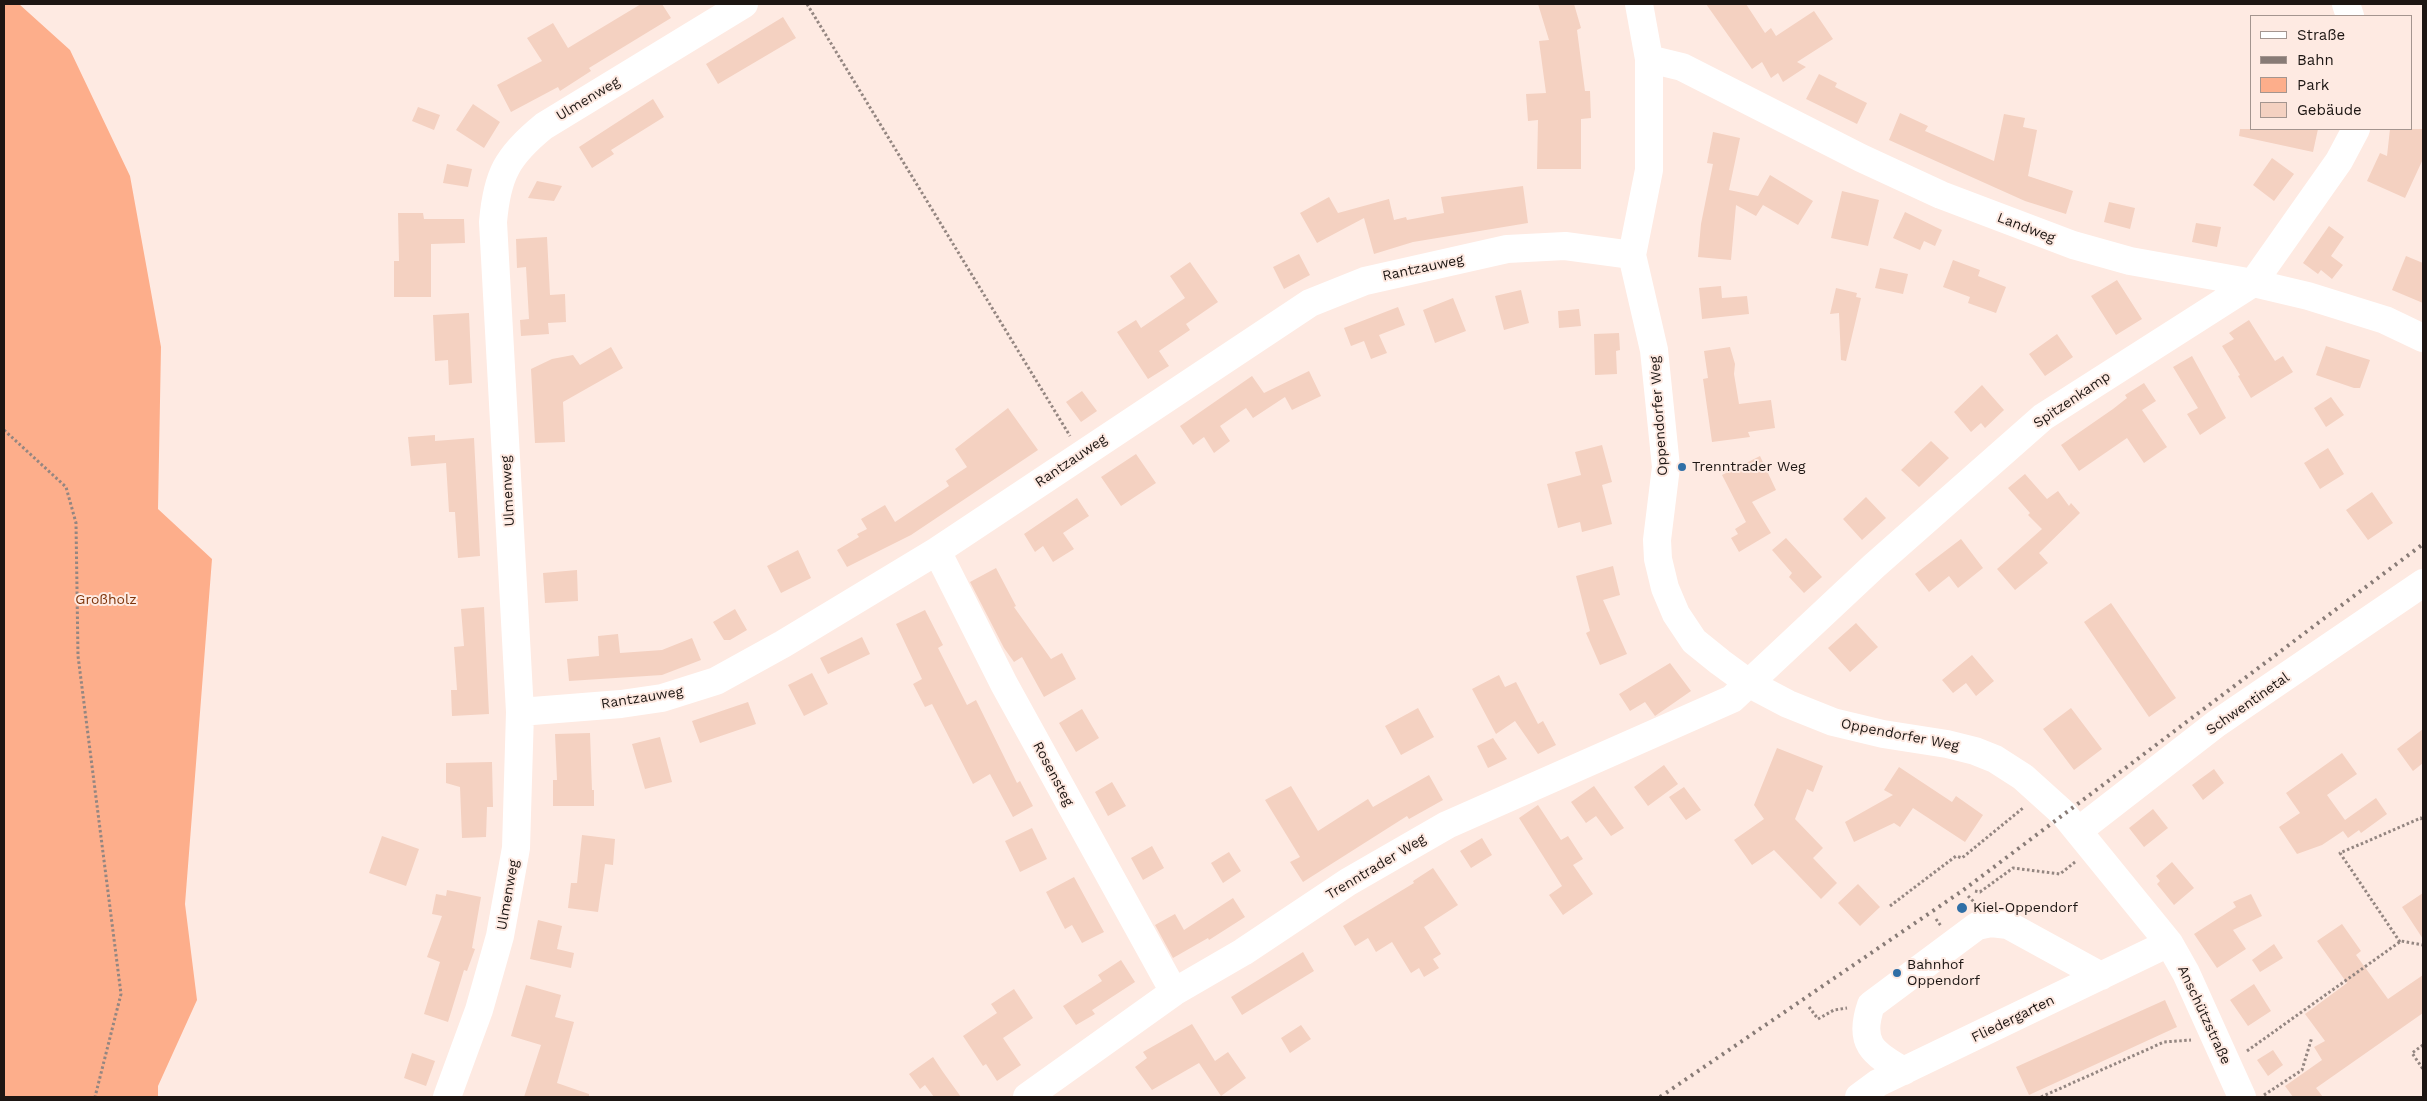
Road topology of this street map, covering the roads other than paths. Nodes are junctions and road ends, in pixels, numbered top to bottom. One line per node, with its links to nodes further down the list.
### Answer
1 (744, 4): 11 (street, Ulmenweg)
2 (1639, 4): 3 (street, Oppendorfer Weg)
3 (1649, 59): 5 (street, Oppendorfer Weg); 6 (street, Landweg)
4 (2355, 130): 6 (street, Spitzenkamp)
5 (1632, 255): 8 (street, Rantzauweg); 10 (street, Oppendorfer Weg)
6 (2253, 283): 7 (street, Landweg); 10 (street, Spitzenkamp)
7 (2423, 338)
8 (937, 552): 11 (street, Rantzauweg); 15 (street, Rosensteg)
9 (2423, 583): 12 (street, Schwentinetal)
10 (1750, 684): 12 (street, Oppendorfer Weg); 15 (street, Trenntrader Weg)
11 (520, 712): 17 (street, Ulmenweg)
12 (2078, 831): 13 (street, Oppendorfer Weg)
13 (2166, 939): 14 (street, Fliedergarten); 20 (street, Anschützstraße)
14 (2101, 976): 16 (street, Fliedergarten); 16 (street)
15 (1174, 992): 18 (street, Trenntrader Weg)
16 (1904, 1071): 19 (street, Fliedergarten)
17 (447, 1097)
18 (1027, 1097)
19 (1859, 1097)
20 (2242, 1097)

